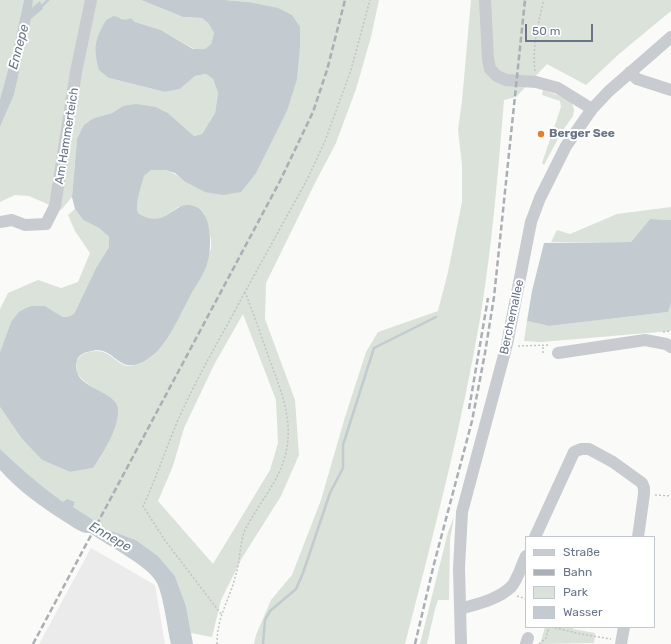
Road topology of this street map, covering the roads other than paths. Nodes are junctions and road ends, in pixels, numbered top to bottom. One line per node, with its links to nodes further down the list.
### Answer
1 (91, 0): 7 (street, Am Hammerteich)
2 (485, 0): 6 (street)
3 (671, 37): 4 (street, Berchemallee)
4 (630, 72): 5 (street); 6 (street, Berchemallee)
5 (671, 90)
6 (592, 109): 13 (street, Berchemallee)
7 (0, 222)
8 (671, 346): 9 (street)
9 (558, 353)
10 (534, 536): 11 (street)
11 (638, 536)
12 (525, 558): 13 (street)
13 (460, 609): 16 (street, Berchemallee)
14 (624, 628): 15 (street)
15 (622, 642)
16 (461, 644)

